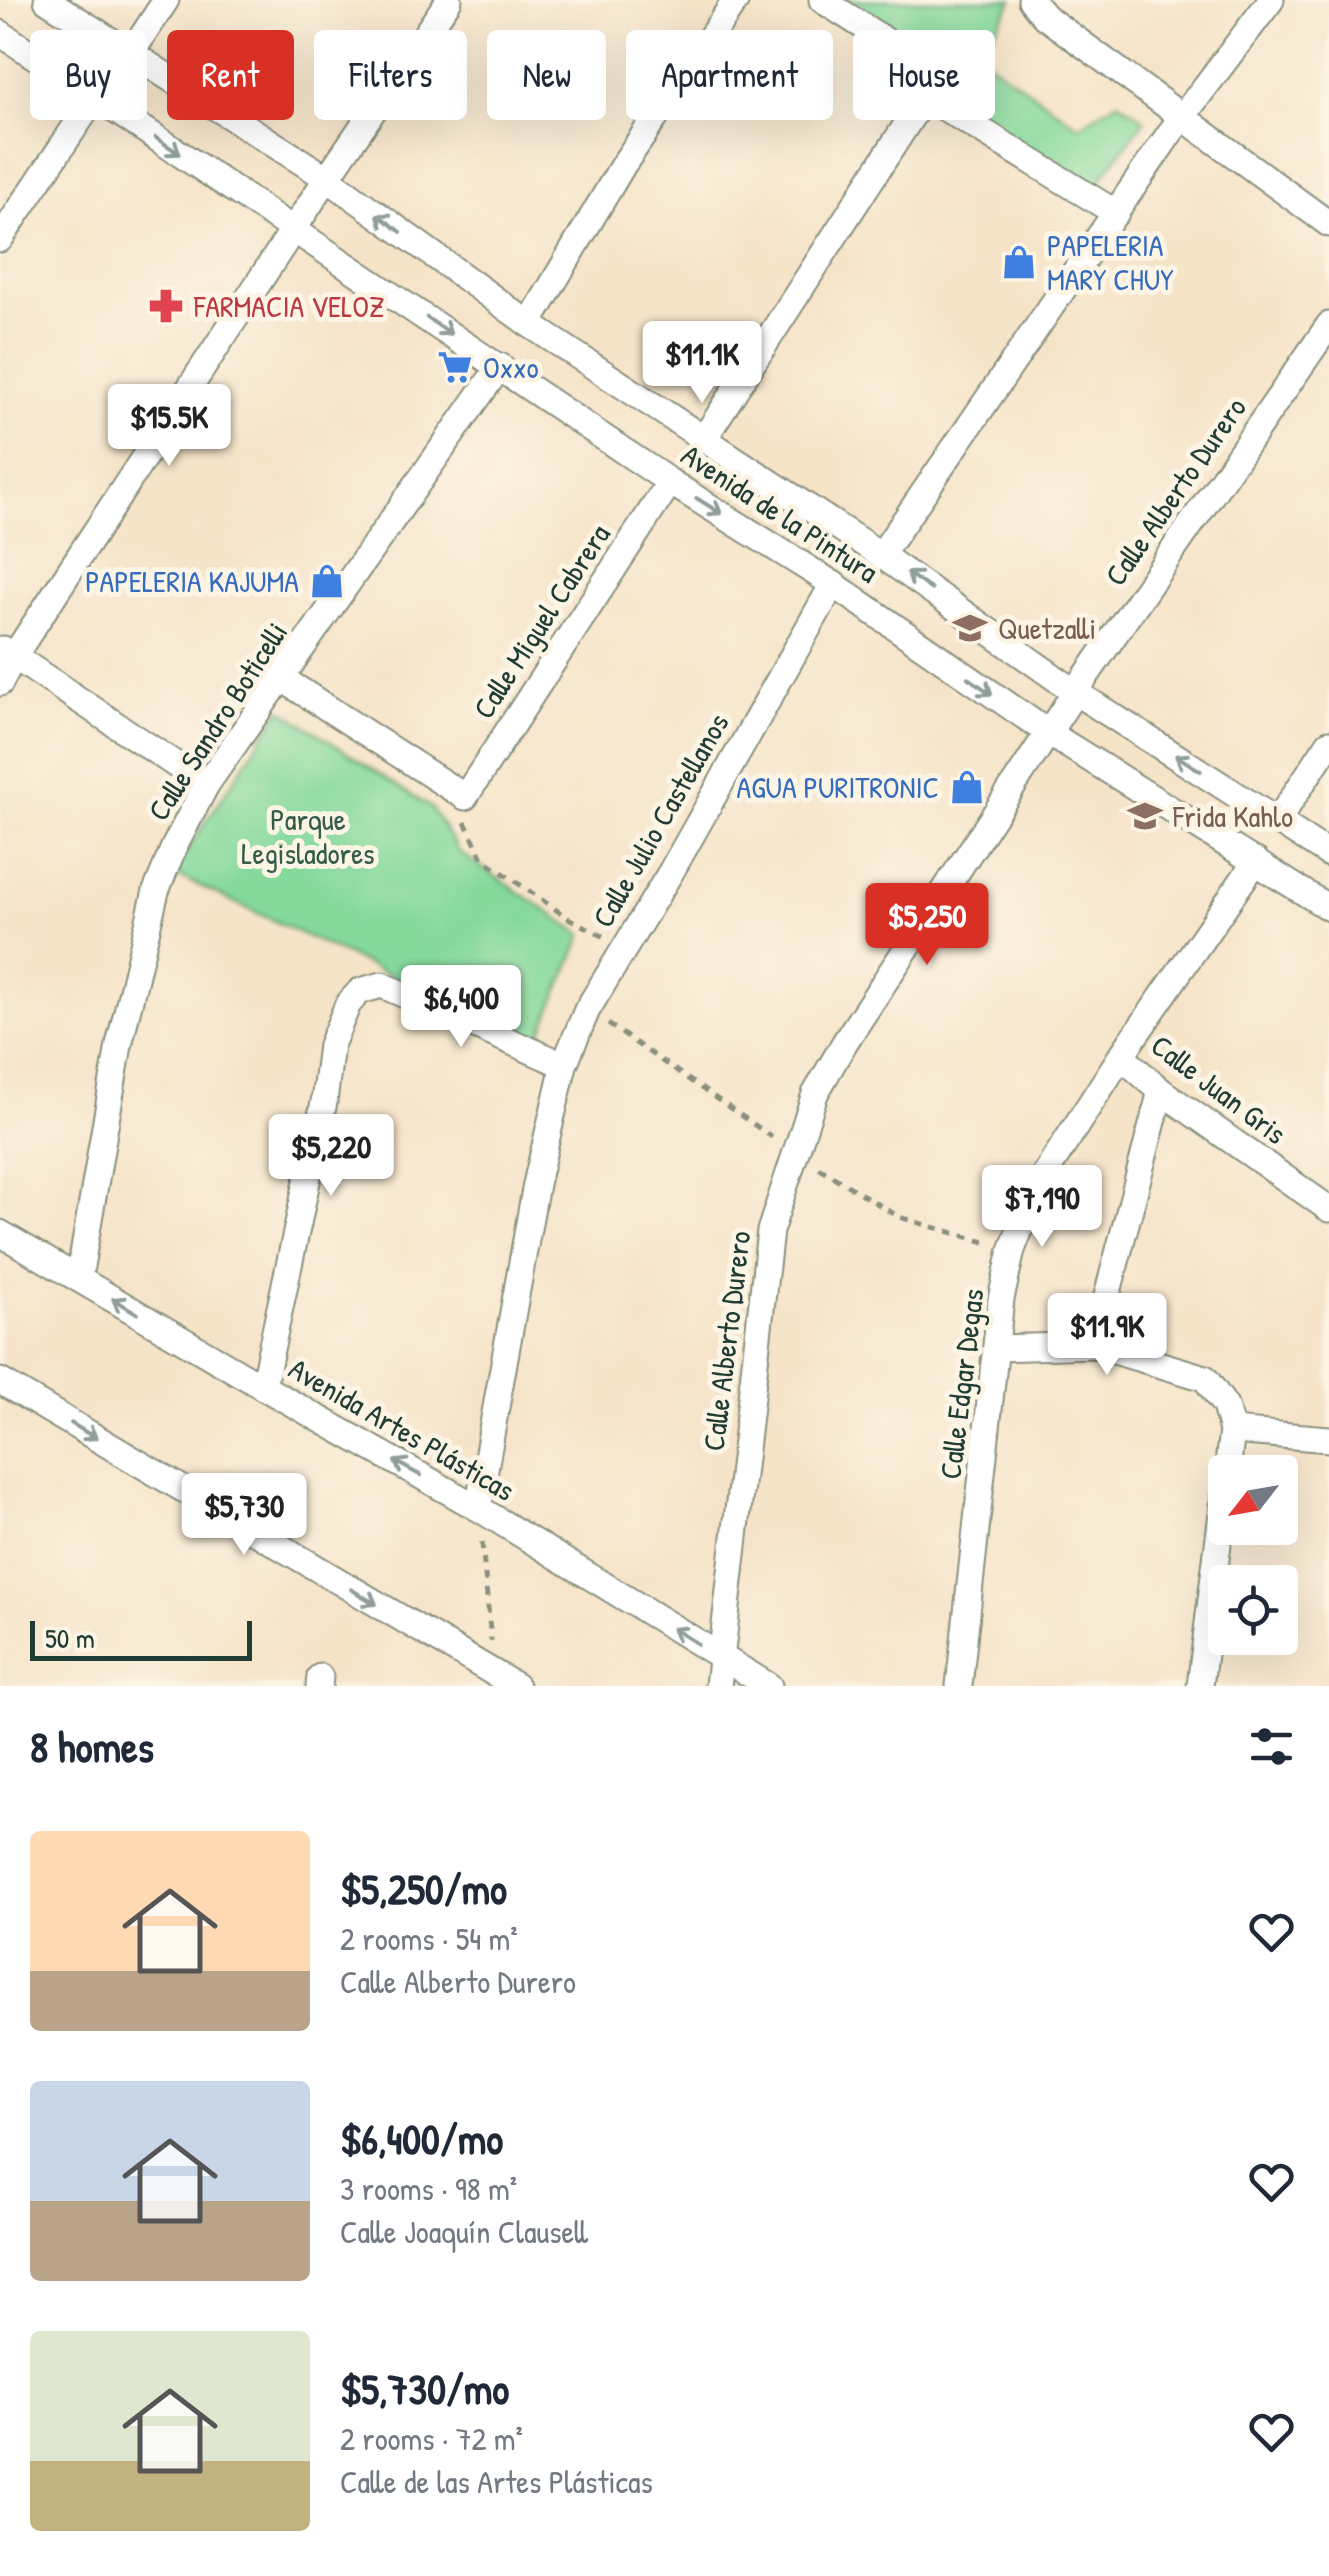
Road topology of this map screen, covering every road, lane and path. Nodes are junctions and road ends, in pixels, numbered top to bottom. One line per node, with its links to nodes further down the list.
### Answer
1 (47, 0): 8 (street, Avenida de la Pintura)
2 (166, 0): 9 (street)
3 (449, 0): 19 (street)
4 (736, 0): 24 (street)
5 (822, 0): 10 (street)
6 (1031, 0): 14 (street)
7 (1271, 0): 14 (street)
8 (92, 30)
9 (146, 30)
10 (869, 30)
11 (0, 33): 12 (street, Avenida de la Pintura)
12 (30, 53)
13 (147, 66): 19 (street, Avenida de la Pintura)
14 (1183, 116): 20 (street); 21 (street)
15 (80, 120): 23 (street)
16 (129, 120): 22 (street, Avenida de la Pintura, one-way to 22)
17 (910, 120): 27 (street)
18 (964, 120): 20 (street)
19 (327, 178): 22 (street); 24 (street, Avenida de la Pintura, one-way to 19)
20 (1116, 213): 29 (street)
21 (1329, 224)
22 (294, 230): 26 (street, Avenida de la Pintura, one-way to 26); 31 (street)
23 (0, 239)
24 (529, 324): 27 (street, Avenida de la Pintura)
25 (1329, 325): 34 (street, Calle Alberto Durero)
26 (500, 366): 28 (street, Avenida de la Pintura); 32 (street, Calle Sandro Boticelli)
27 (703, 440): 29 (street, Avenida de la Pintura)
28 (670, 482): 30 (street, Avenida de la Pintura, one-way to 30); 38 (street, Calle Miguel Cabrera)
29 (881, 555): 34 (street, Avenida de la Pintura, one-way to 29)
30 (833, 584): 35 (street, Avenida de la Pintura, one-way to 35); 43 (street, Calle Julio Castellanos)
31 (7, 651): 33 (street); 37 (street)
32 (281, 678): 37 (street, Calle Sandro Boticelli); 38 (street)
33 (0, 682)
34 (1074, 692): 35 (street, Calle Alberto Durero); 39 (street, Avenida de la Pintura, one-way to 34)
35 (1050, 734): 41 (street, Avenida de la Pintura); 59 (street, Calle Alberto Durero)
36 (1329, 743): 39 (street)
37 (206, 785): 49 (street, Calle Sandro Boticelli)
38 (465, 796): 43 (path)
39 (1278, 820): 40 (street, Avenida de la Pintura)
40 (1329, 854)
41 (1256, 861): 42 (street, Avenida de la Pintura); 44 (street, Calle Edgar Degas)
42 (1329, 908)
43 (623, 947): 45 (street, Calle Julio Castellanos)
44 (1120, 1056): 46 (street, Calle Juan Gris); 51 (street, Calle Edgar Degas)
45 (564, 1065): 53 (street); 57 (street, Calle Julio Castellanos)
46 (1161, 1091): 47 (street, Calle Juan Gris); 50 (street)
47 (1329, 1209)
48 (0, 1234): 49 (street, Avenida Artes Plásticas)
49 (79, 1278): 53 (street, Avenida Artes Plásticas, one-way to 49)
50 (1094, 1345): 51 (street); 54 (street)
51 (997, 1348): 63 (street, Calle Edgar Degas)
52 (0, 1381): 60 (street, one-way to 60)
53 (263, 1388): 57 (street, Avenida Artes Plásticas, one-way to 53)
54 (1228, 1419): 55 (street); 56 (street)
55 (1329, 1439)
56 (1227, 1455)
57 (478, 1508): 59 (street, Avenida Artes Plásticas, one-way to 57); 60 (path)
58 (1218, 1545): 64 (street)
59 (722, 1658): 61 (street, Calle Alberto Durero); 62 (street, Avenida Artes Plásticas)
60 (501, 1682)
61 (718, 1686)
62 (769, 1686)
63 (960, 1686)
64 (1200, 1686)

